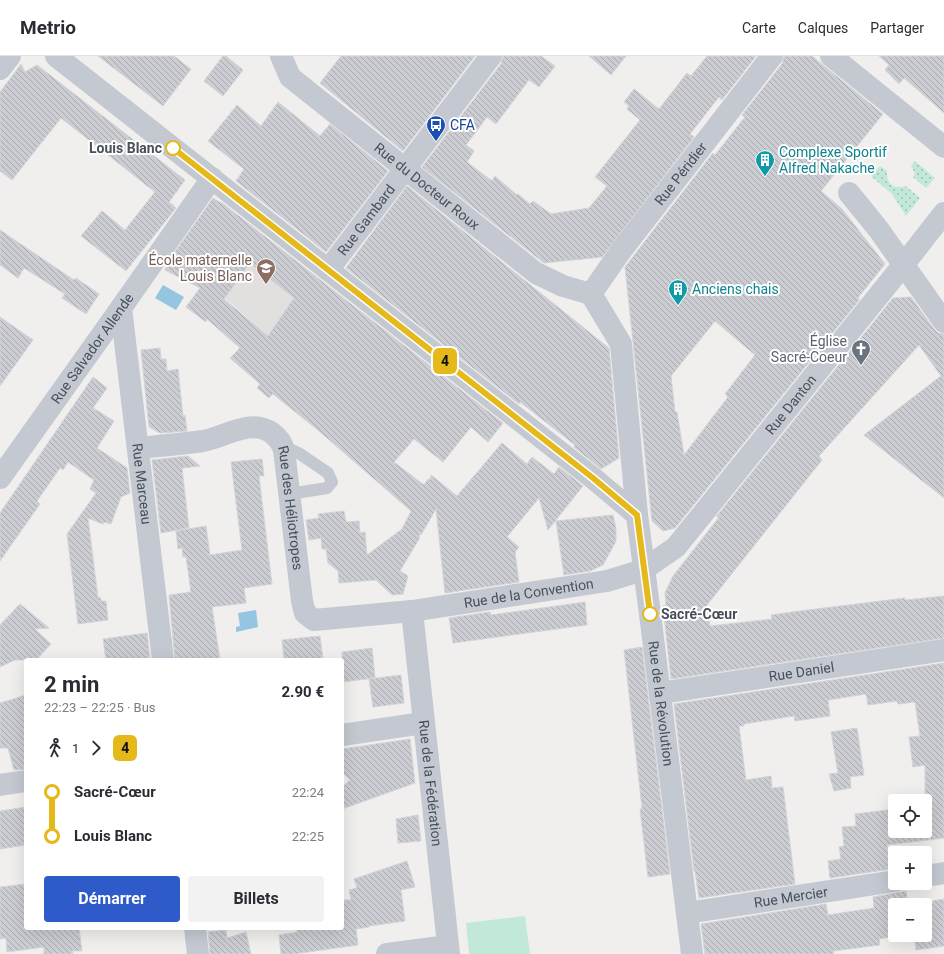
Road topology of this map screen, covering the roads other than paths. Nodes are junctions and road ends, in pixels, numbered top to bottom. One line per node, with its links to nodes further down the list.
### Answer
1 (10, 56): 7 (street)
2 (56, 56): 10 (street)
3 (281, 56): 9 (street, Rue du Docteur Roux)
4 (491, 56): 9 (street, Rue Gambard)
5 (772, 56): 15 (street, Rue Péridier)
6 (831, 56): 8 (street)
7 (0, 69)
8 (944, 147)
9 (405, 169): 14 (street, Rue Gambard); 15 (street, Rue du Docteur Roux)
10 (212, 178): 14 (street); 16 (street, Rue Salvador Allende)
11 (849, 193): 13 (street)
12 (944, 212): 13 (street, Rue Danton)
13 (904, 264): 17 (street); 23 (street, Rue Danton)
14 (328, 270): 22 (street)
15 (591, 294): 22 (street, Rue de la Révolution)
16 (121, 308): 19 (street, Rue Marceau); 20 (street, Rue Salvador Allende)
17 (944, 322)
18 (283, 446): 19 (street, Rue des Héliotropes); 21 (street, Rue des Héliotropes); 21 (lane)
19 (138, 448): 26 (street, Rue Marceau)
20 (0, 478)
21 (289, 494): 24 (street, Rue des Héliotropes)
22 (637, 515): 23 (street, Rue de la Révolution)
23 (643, 570): 24 (street, Rue de la Convention); 27 (street, Rue de la Révolution)
24 (412, 611): 28 (street, Rue de la Fédération)
25 (944, 650): 27 (street, Rue Daniel)
26 (163, 658)
27 (660, 693): 35 (street, Rue de la Révolution)
28 (423, 723): 29 (street); 37 (street, Rue de la Fédération)
29 (344, 735)
30 (24, 781): 31 (street)
31 (0, 785)
32 (944, 873): 33 (street)
33 (932, 875)
34 (888, 882): 35 (street, Rue Mercier)
35 (687, 913): 40 (street, Rue de la Révolution)
36 (195, 930): 38 (street)
37 (449, 950): 39 (street)
38 (198, 954)
39 (387, 954)
40 (692, 954)

